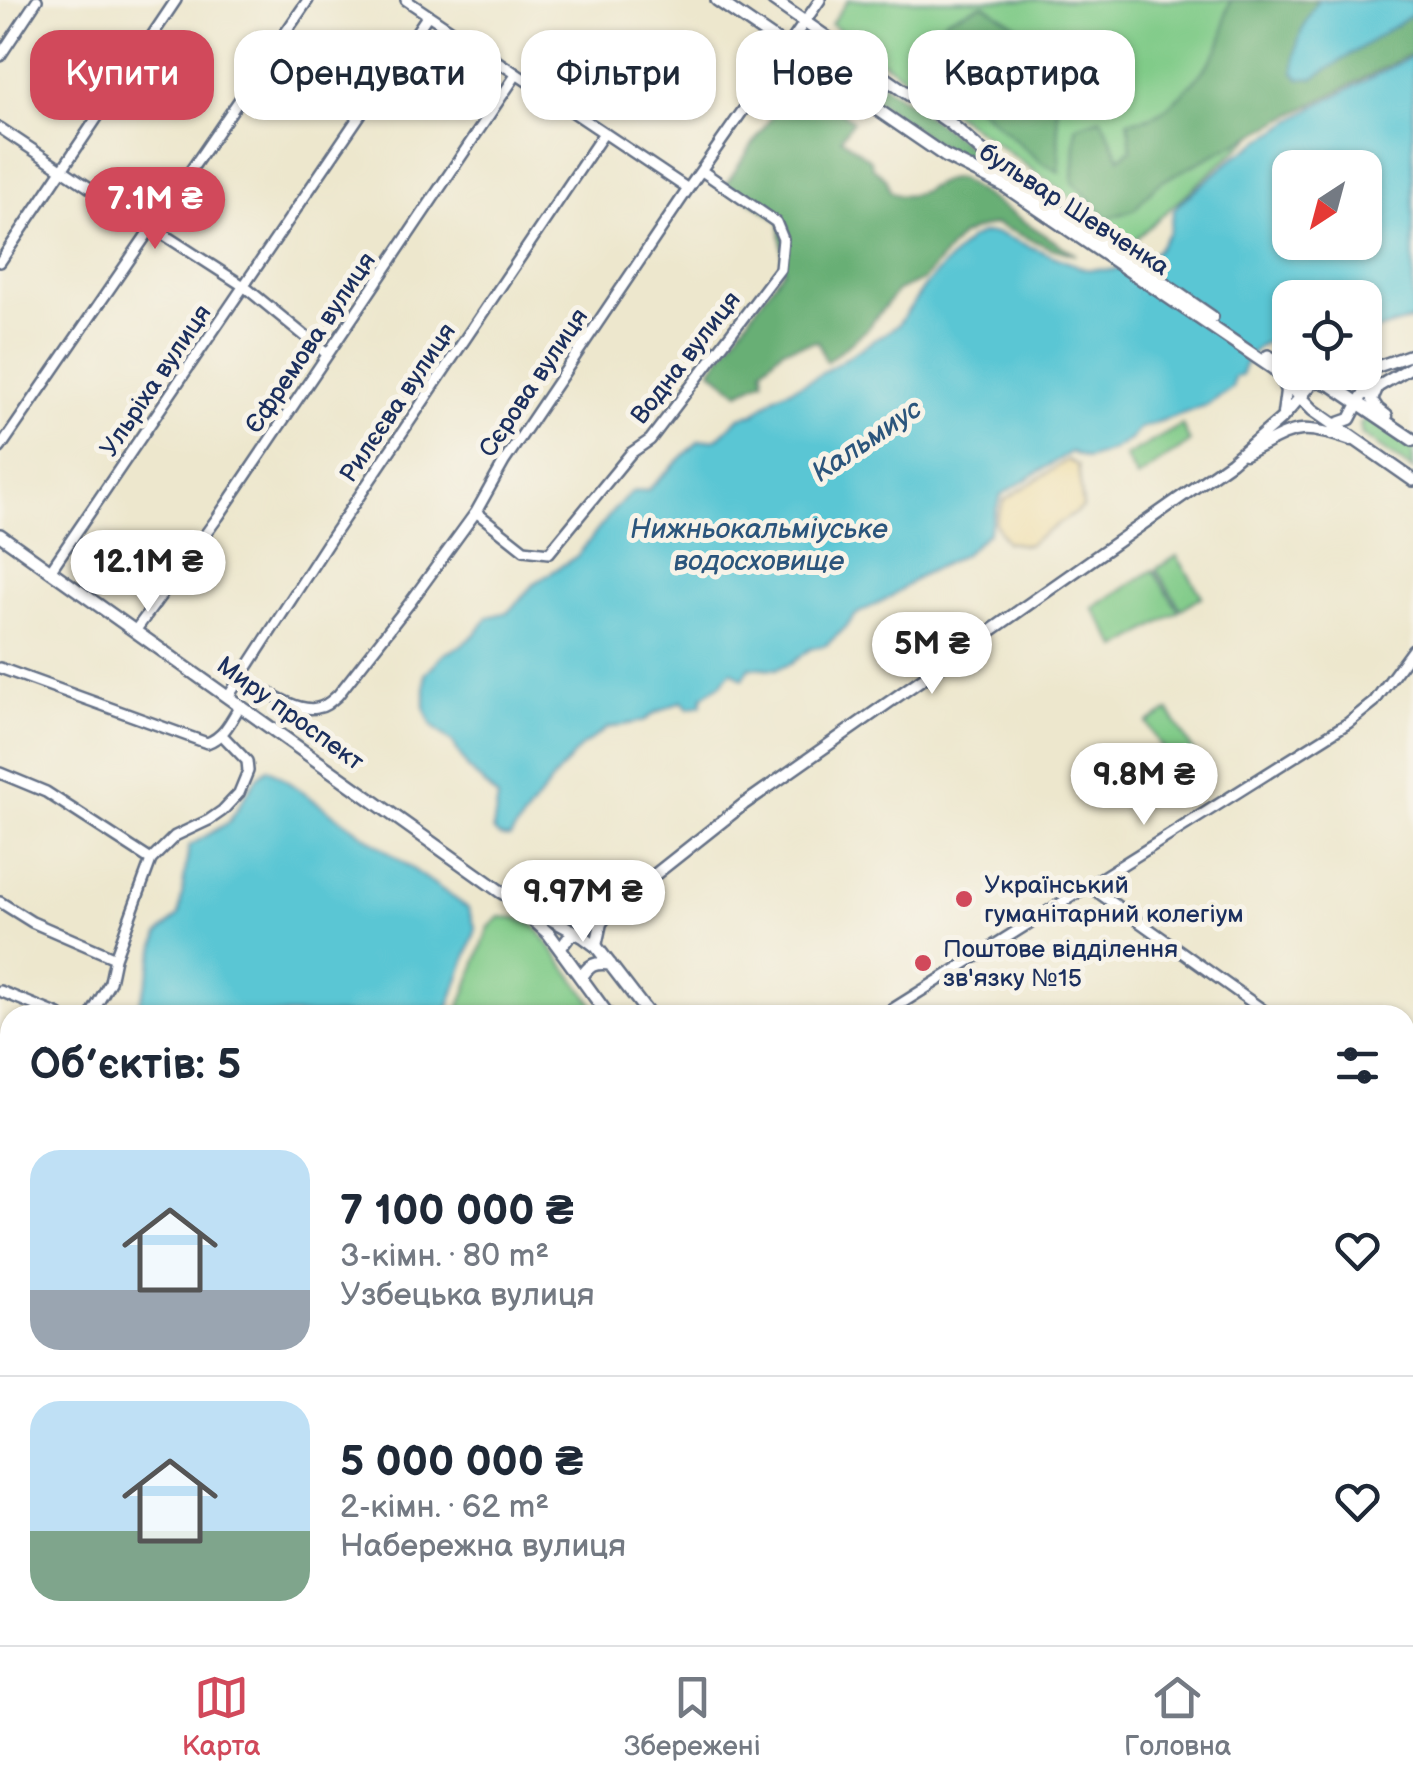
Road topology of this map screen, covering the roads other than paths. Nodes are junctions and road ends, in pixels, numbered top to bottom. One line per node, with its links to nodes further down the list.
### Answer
1 (37, 0): 12 (street)
2 (176, 0): 18 (street)
3 (308, 0): 21 (street)
4 (406, 0): 8 (street)
5 (717, 0): 10 (main road, бульвар Шевченка)
6 (773, 0): 9 (main road, бульвар Шевченка)
7 (820, 0): 9 (street, Сєрова вулиця)
8 (428, 14): 13 (street); 24 (street, Ульріха вулиця)
9 (805, 22): 11 (street, Сєрова вулиця); 22 (main road, бульвар Шевченка)
10 (761, 30)
11 (799, 30)
12 (0, 56)
13 (516, 75): 17 (street); 25 (street, Єфремова вулиця)
14 (888, 117): 22 (main road, бульвар Шевченка)
15 (737, 120): 19 (street, Сєрова вулиця)
16 (0, 128): 18 (street)
17 (604, 132): 20 (street); 52 (street, Рилєєва вулиця)
18 (63, 170): 21 (street); 23 (street)
19 (702, 171): 20 (street, Сєрова вулиця); 46 (street, Водна вулиця)
20 (688, 189): 46 (street, Сєрова вулиця)
21 (152, 227): 24 (street); 43 (street)
22 (1079, 231): 27 (main road, бульвар Шевченка)
23 (0, 262)
24 (245, 287): 25 (street); 48 (street, Ульріха вулиця)
25 (327, 354): 49 (street, Єфремова вулиця)
26 (1413, 354): 28 (street)
27 (1272, 361)
28 (1382, 364)
29 (1413, 366): 30 (street)
30 (1382, 383)
31 (1286, 390): 39 (street)
32 (1297, 390): 37 (main road, бульвар Шевченка)
33 (1308, 390): 37 (street)
34 (1338, 390): 38 (main road)
35 (1373, 390): 38 (street)
36 (1377, 390): 41 (street)
37 (1302, 398): 39 (street); 40 (main road, бульвар Шевченка)
38 (1357, 402): 40 (street); 41 (main road)
39 (1282, 418): 44 (street)
40 (1332, 425): 42 (main road, бульвар Шевченка)
41 (1413, 438)
42 (1355, 441): 44 (street); 45 (main road, бульвар Шевченка)
43 (0, 448)
44 (1231, 462): 61 (street)
45 (1413, 480)
46 (476, 512): 52 (street, Сєрова вулиця)
47 (0, 535): 48 (main road, Миру проспект)
48 (50, 571): 49 (main road, Миру проспект)
49 (135, 631): 53 (main road, Миру проспект)
50 (1413, 650): 58 (street)
51 (0, 668): 55 (street)
52 (242, 677): 53 (street, Рилєєва вулиця)
53 (228, 697): 54 (main road, Миру проспект)
54 (240, 706): 55 (street); 59 (main road, Миру проспект)
55 (222, 735): 57 (street)
56 (0, 774): 57 (street)
57 (151, 860): 67 (street)
58 (1089, 886): 75 (street); 76 (street)
59 (503, 894): 62 (main road, Миру проспект); 66 (main road, Миру проспект)
60 (0, 902): 67 (street)
61 (614, 907): 63 (street); 65 (street)
62 (556, 920): 63 (street); 64 (main road, Миру проспект)
63 (594, 920): 64 (street)
64 (576, 932): 65 (main road, Миру проспект); 66 (street)
65 (596, 946): 68 (main road, Миру проспект)
66 (560, 949): 69 (main road, Миру проспект)
67 (115, 958): 72 (street)
68 (610, 964): 69 (main road); 74 (main road, Миру проспект)
69 (580, 978): 73 (main road, Миру проспект)
70 (0, 990): 71 (street)
71 (35, 1005)
72 (96, 1005)
73 (600, 1005)
74 (641, 1005)
75 (900, 1005)
76 (1256, 1005)

